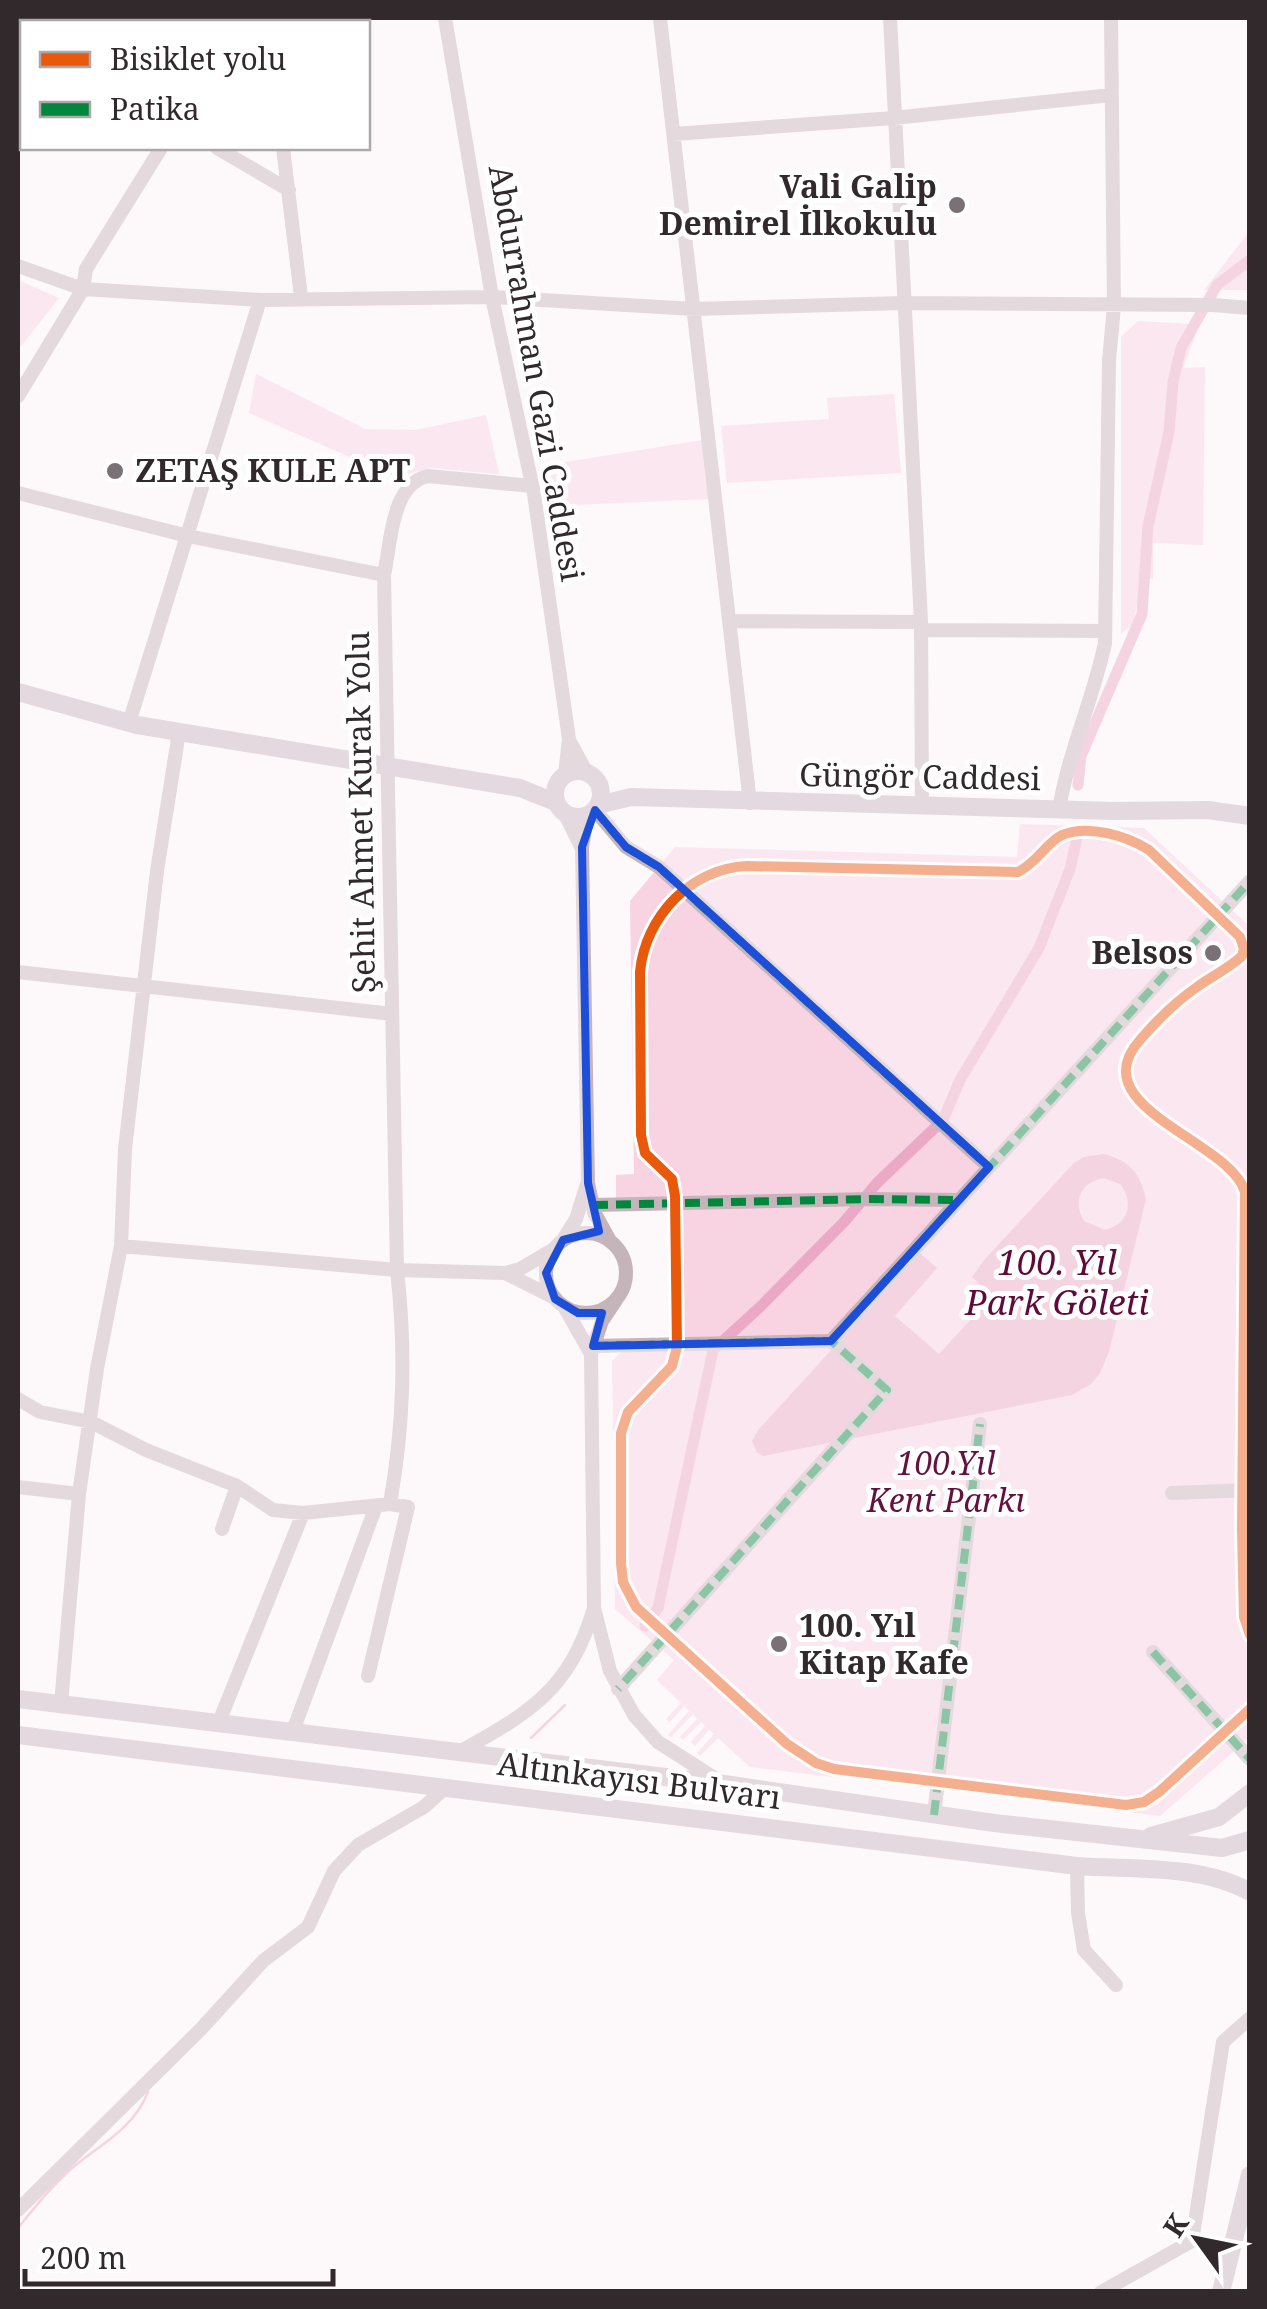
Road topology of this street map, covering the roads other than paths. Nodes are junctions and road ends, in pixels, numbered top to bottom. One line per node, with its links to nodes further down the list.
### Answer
1 (445, 18): 15 (street, Abdurrahman Gazi Caddesi)
2 (660, 18): 7 (street)
3 (890, 18): 6 (street)
4 (1111, 18): 5 (street)
5 (1111, 96): 6 (street); 18 (street)
6 (894, 118): 7 (street); 17 (street)
7 (674, 134): 20 (street)
8 (160, 150): 13 (street)
9 (220, 150): 11 (street)
10 (282, 150): 11 (street)
11 (289, 190): 14 (street)
12 (18, 266): 13 (street)
13 (84, 289): 16 (street); 21 (street)
14 (301, 296): 15 (street); 16 (street)
15 (492, 297): 20 (street); 22 (street, Abdurrahman Gazi Caddesi)
16 (260, 300): 24 (street)
17 (902, 303): 18 (street); 20 (street); 27 (street)
18 (1114, 306): 19 (street); 28 (street)
19 (1250, 308)
20 (694, 309): 26 (street)
21 (19, 392)
22 (532, 486): 25 (street, Şehit Ahmet Kurak Yolu); 32 (street, Abdurrahman Gazi Caddesi)
23 (18, 493): 24 (street)
24 (188, 536): 25 (street); 30 (street)
25 (384, 575): 33 (street, Şehit Ahmet Kurak Yolu)
26 (731, 621): 27 (street); 39 (street)
27 (921, 626): 28 (street); 40 (street)
28 (1104, 631): 43 (street)
29 (18, 692): 30 (main road)
30 (129, 723): 31 (main road)
31 (180, 732): 33 (main road); 49 (street)
32 (569, 739): 34 (street, Abdurrahman Gazi Caddesi); 35 (street, Abdurrahman Gazi Caddesi)
33 (389, 768): 36 (main road); 50 (street, Şehit Ahmet Kurak Yolu)
34 (562, 777): 35 (main road); 36 (main road); 41 (main road)
35 (593, 778): 37 (main road, Güngör Caddesi); 42 (main road)
36 (520, 788): 41 (main road)
37 (631, 798): 39 (main road, Güngör Caddesi); 42 (main road, Güngör Caddesi)
38 (1250, 802): 44 (main road)
39 (750, 803): 40 (main road, Güngör Caddesi)
40 (922, 806): 43 (main road, Güngör Caddesi)
41 (560, 808): 42 (main road); 46 (street)
42 (594, 810): 46 (street); 51 (street)
43 (1059, 810): 44 (main road, Güngör Caddesi)
44 (1208, 810): 45 (main road)
45 (1250, 816)
46 (582, 847): 52 (street)
47 (1250, 881): 51 (street)
48 (18, 972): 49 (street)
49 (144, 986): 50 (street); 57 (street)
50 (392, 1014): 58 (street, Şehit Ahmet Kurak Yolu)
51 (989, 1167): 53 (street)
52 (588, 1183): 54 (street); 56 (street)
53 (959, 1200): 54 (street); 62 (street)
54 (593, 1206): 55 (street)
55 (610, 1241): 56 (street); 60 (street)
56 (558, 1245): 59 (street); 61 (street)
57 (121, 1246): 58 (street); 65 (street)
58 (397, 1270): 59 (street); 72 (street, Şehit Ahmet Kurak Yolu)
59 (505, 1273): 61 (street)
60 (616, 1300): 61 (street); 63 (street)
61 (560, 1304): 63 (street)
62 (831, 1341): 63 (street); 78 (street)
63 (592, 1350): 75 (street)
64 (18, 1399): 65 (street)
65 (91, 1422): 67 (street); 71 (street)
66 (980, 1424): 89 (street)
67 (237, 1486): 73 (street); 74 (street)
68 (18, 1487): 71 (street)
69 (1250, 1490): 70 (street)
70 (1172, 1492)
71 (79, 1494): 80 (street)
72 (383, 1505): 73 (street); 77 (street); 82 (street)
73 (303, 1513): 81 (street)
74 (222, 1529)
75 (594, 1608): 78 (street); 84 (street)
76 (1152, 1652): 85 (street)
77 (368, 1676)
78 (618, 1689): 86 (street)
79 (18, 1699): 80 (main road, Altınkayısı Bulvarı)
80 (62, 1704): 81 (main road, Altınkayısı Bulvarı)
81 (219, 1722): 82 (main road, Altınkayısı Bulvarı)
82 (293, 1731): 84 (main road, Altınkayısı Bulvarı)
83 (18, 1735): 87 (main road, Altınkayısı Bulvarı)
84 (459, 1752): 86 (main road, Altınkayısı Bulvarı)
85 (1250, 1759)
86 (724, 1784): 89 (main road, Altınkayısı Bulvarı)
87 (446, 1787): 92 (main road, Altınkayısı Bulvarı); 97 (street)
88 (1250, 1794): 90 (main road)
89 (934, 1814): 90 (main road, Altınkayısı Bulvarı)
90 (1137, 1839): 91 (main road, Altınkayısı Bulvarı)
91 (1250, 1840)
92 (1077, 1866): 93 (main road, Altınkayısı Bulvarı); 94 (street)
93 (1250, 1892)
94 (1116, 1986)
95 (1250, 2018): 98 (street)
96 (1250, 2176): 99 (main road)
97 (18, 2210)
98 (1101, 2292)
99 (1221, 2292)

